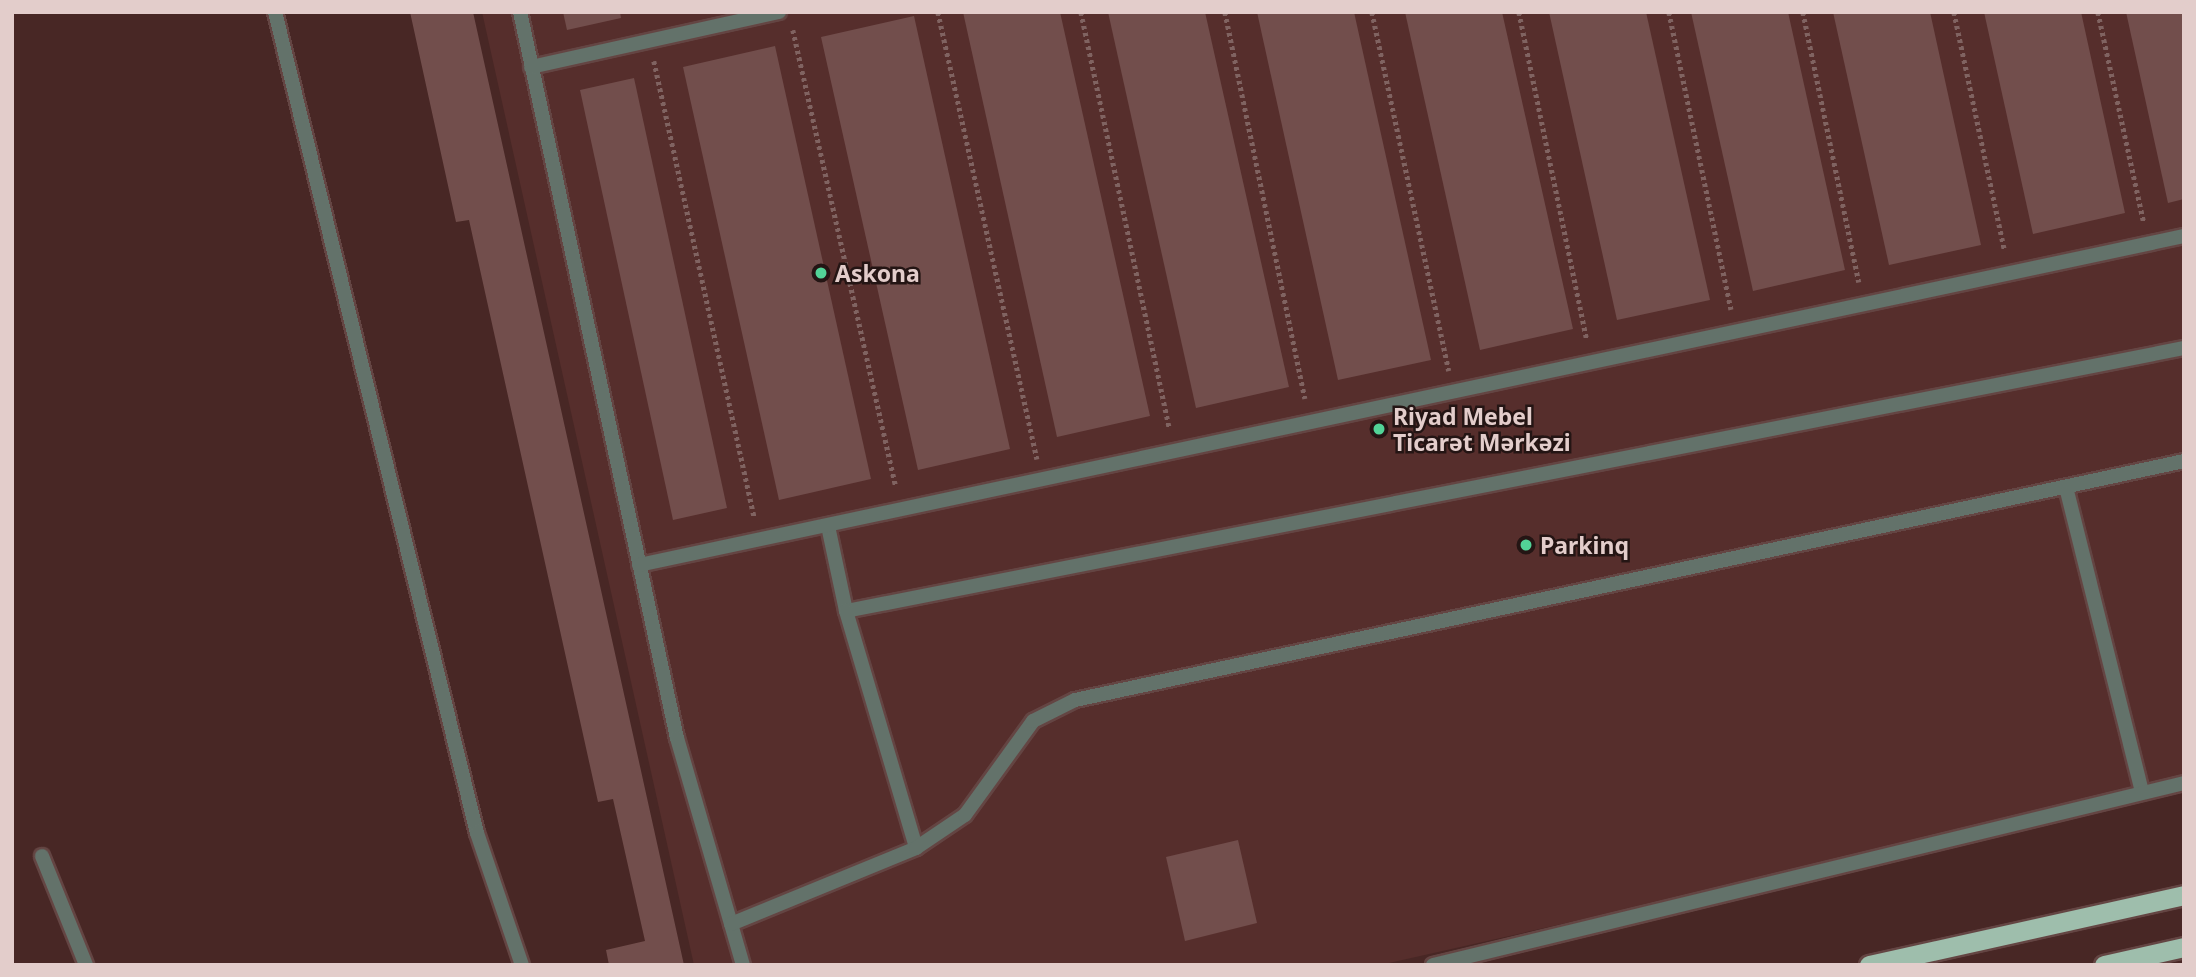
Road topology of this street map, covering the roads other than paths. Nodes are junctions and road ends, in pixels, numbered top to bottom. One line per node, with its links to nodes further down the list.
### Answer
1 (275, 12): 20 (lane)
2 (520, 12): 4 (lane)
3 (779, 12): 4 (lane)
4 (531, 67): 10 (lane)
5 (2184, 236): 9 (lane)
6 (2184, 348): 11 (lane)
7 (2184, 461): 8 (lane)
8 (2066, 487): 13 (lane); 14 (lane)
9 (828, 526): 10 (lane); 11 (lane)
10 (639, 565): 17 (lane)
11 (846, 611): 14 (lane)
12 (2184, 783): 13 (lane)
13 (2142, 791): 22 (lane)
14 (916, 848): 17 (lane)
15 (43, 856): 19 (lane)
16 (2184, 895): 23 (highway)
17 (731, 924): 21 (lane)
18 (2184, 947): 24 (highway)
19 (86, 965)
20 (522, 965)
21 (743, 965)
22 (1433, 965)
23 (1868, 965)
24 (2104, 965)

